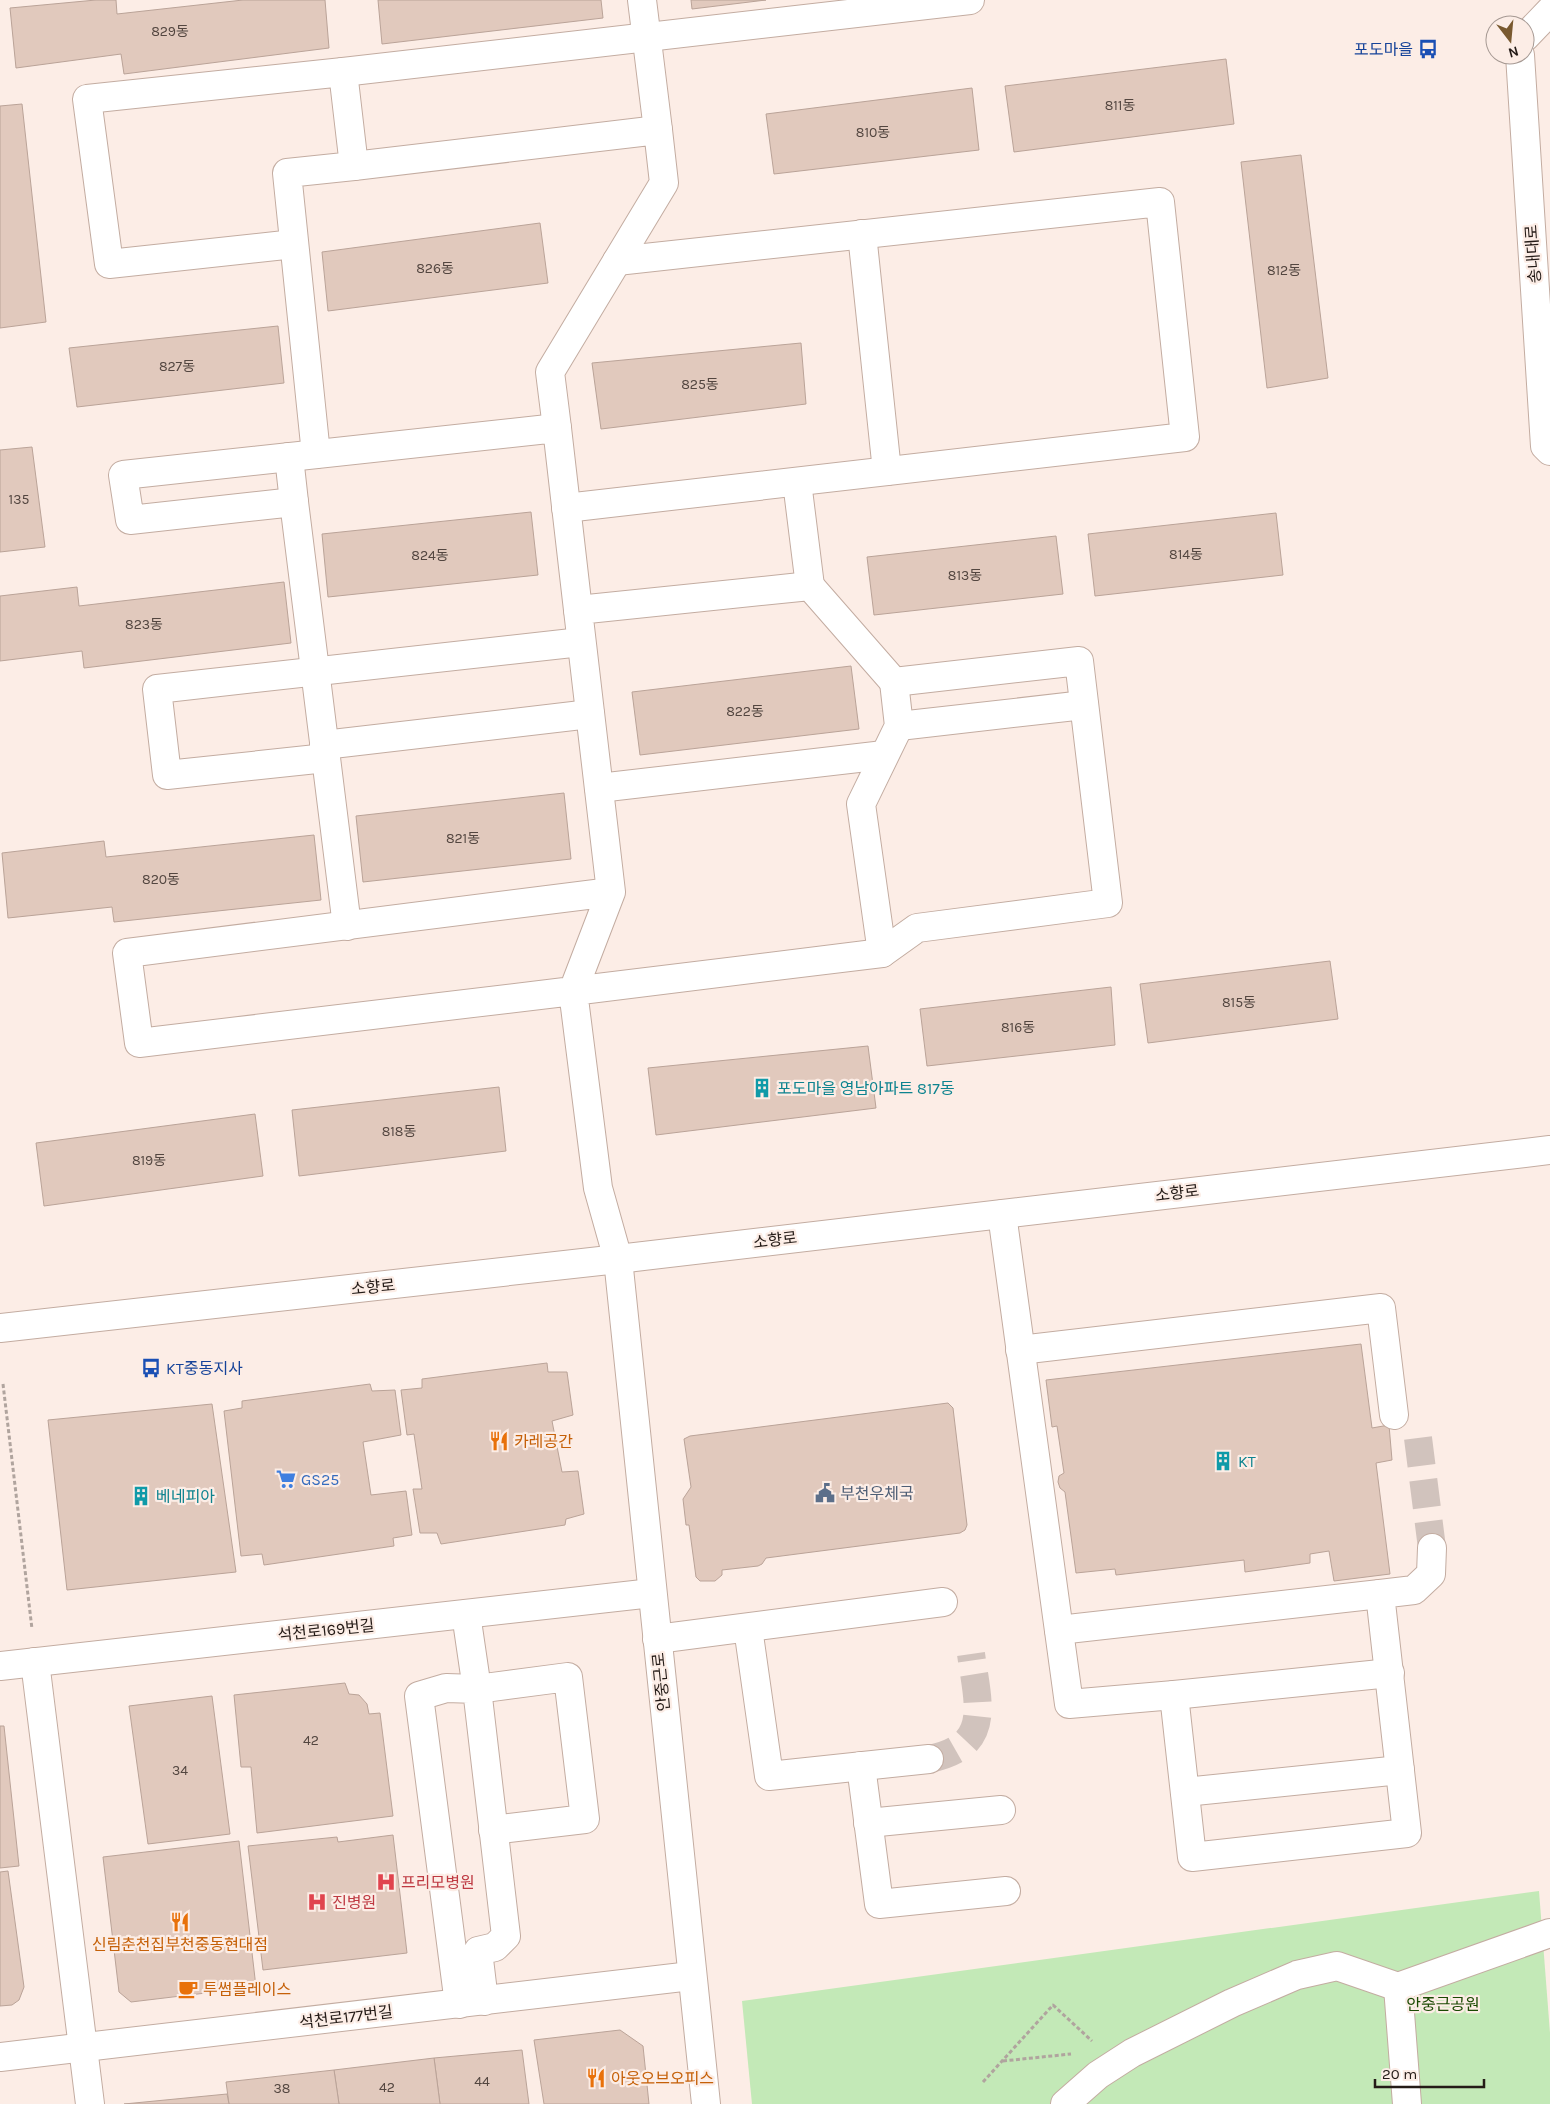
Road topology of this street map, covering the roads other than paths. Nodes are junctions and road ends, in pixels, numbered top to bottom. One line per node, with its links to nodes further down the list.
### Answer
1 (642, 0): 6 (street)
2 (970, 0): 3 (street)
3 (841, 7): 6 (street)
4 (1550, 11): 5 (street)
5 (1535, 27)
6 (647, 37): 8 (street); 9 (street)
7 (1521, 65): 15 (street, 송내대로)
8 (343, 72): 10 (street); 12 (street)
9 (658, 130): 10 (street); 13 (street)
10 (354, 166): 12 (street)
11 (862, 234): 13 (street); 18 (street); 18 (street)
12 (294, 244): 16 (street)
13 (618, 261): 14 (street)
14 (557, 428): 16 (street); 21 (street)
15 (1550, 451)
16 (316, 454): 17 (street)
17 (289, 457): 20 (street); 20 (street)
18 (887, 471): 19 (street)
19 (797, 482): 21 (street); 22 (street)
20 (294, 502): 25 (street)
21 (566, 508): 23 (street)
22 (810, 586): 23 (street); 26 (street)
23 (578, 610): 24 (street)
24 (581, 642): 25 (street); 28 (street)
25 (316, 670): 30 (street); 30 (street)
26 (894, 682): 27 (street); 29 (street)
27 (1084, 705): 29 (street); 35 (street)
28 (590, 714): 30 (street); 32 (street)
29 (899, 726): 31 (street)
30 (325, 752): 34 (street)
31 (884, 755): 32 (street); 35 (street)
32 (599, 788): 33 (street)
33 (611, 892): 34 (street); 36 (street)
34 (347, 926): 36 (street)
35 (882, 954): 36 (street)
36 (573, 991): 39 (street, 안중근로)
37 (1550, 1150): 38 (street, 소향로)
38 (1002, 1214): 39 (street, 소향로); 41 (street)
39 (618, 1259): 40 (street, 소향로); 44 (street, 안중근로)
40 (0, 1328)
41 (1020, 1350): 42 (street); 49 (street)
42 (1394, 1415)
43 (1432, 1548): 45 (street)
44 (652, 1594): 47 (street, 석천로169번길); 50 (street, 안중근로)
45 (1380, 1594): 49 (street); 53 (street)
46 (943, 1602): 48 (street)
47 (466, 1614): 51 (street, 석천로169번길); 54 (street)
48 (748, 1628): 50 (street); 57 (street)
49 (1059, 1630): 55 (street)
50 (657, 1639): 65 (street, 안중근로)
51 (36, 1662): 52 (street, 석천로169번길); 68 (street)
52 (0, 1666)
53 (1390, 1673): 55 (street); 58 (street)
54 (476, 1689): 62 (street); 62 (street); 67 (street)
55 (1174, 1694): 59 (street)
56 (928, 1759): 57 (street)
57 (861, 1766): 61 (street)
58 (1400, 1770): 59 (street); 59 (street)
59 (1185, 1792)
60 (1001, 1810): 61 (street)
61 (868, 1823): 63 (street)
62 (493, 1830): 67 (street)
63 (1006, 1891)
64 (1550, 1933): 66 (street)
65 (692, 1976): 67 (street, 석천로177번길); 71 (street, 안중근로)
66 (1398, 1987): 72 (street); 73 (street)
67 (471, 2002): 68 (street, 석천로177번길)
68 (83, 2048): 69 (street, 석천로177번길); 70 (street)
69 (0, 2057)
70 (90, 2104)
71 (706, 2104)
72 (1065, 2104)
73 (1407, 2104)

